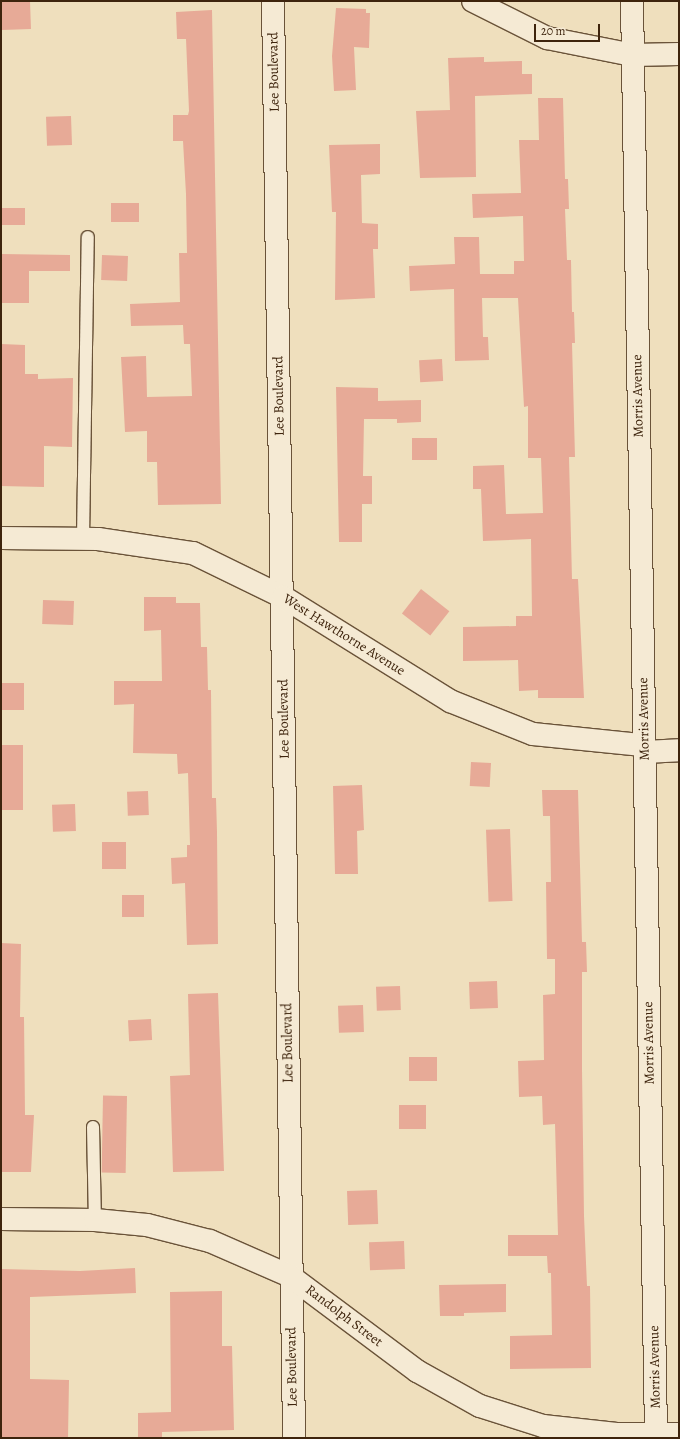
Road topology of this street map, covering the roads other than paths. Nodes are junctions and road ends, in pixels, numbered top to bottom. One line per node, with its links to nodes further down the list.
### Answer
1 (273, 1): 9 (street, Lee Boulevard)
2 (473, 1): 4 (street)
3 (632, 1): 4 (street, Morris Avenue)
4 (633, 54): 5 (street); 11 (street, Morris Avenue)
5 (679, 54)
6 (88, 237): 8 (lane)
7 (1, 538): 8 (street, West Hawthorne Avenue)
8 (83, 539): 9 (street, West Hawthorne Avenue)
9 (283, 597): 11 (street, West Hawthorne Avenue); 15 (street, Lee Boulevard)
10 (679, 750): 11 (street)
11 (644, 752): 17 (street, Morris Avenue)
12 (93, 1127): 14 (lane)
13 (1, 1219): 14 (street, Randolph Street)
14 (95, 1220): 15 (street, Randolph Street)
15 (290, 1276): 17 (street, Randolph Street); 18 (street, Lee Boulevard)
16 (679, 1434): 17 (street, Randolph Street)
17 (656, 1436)
18 (294, 1438)

